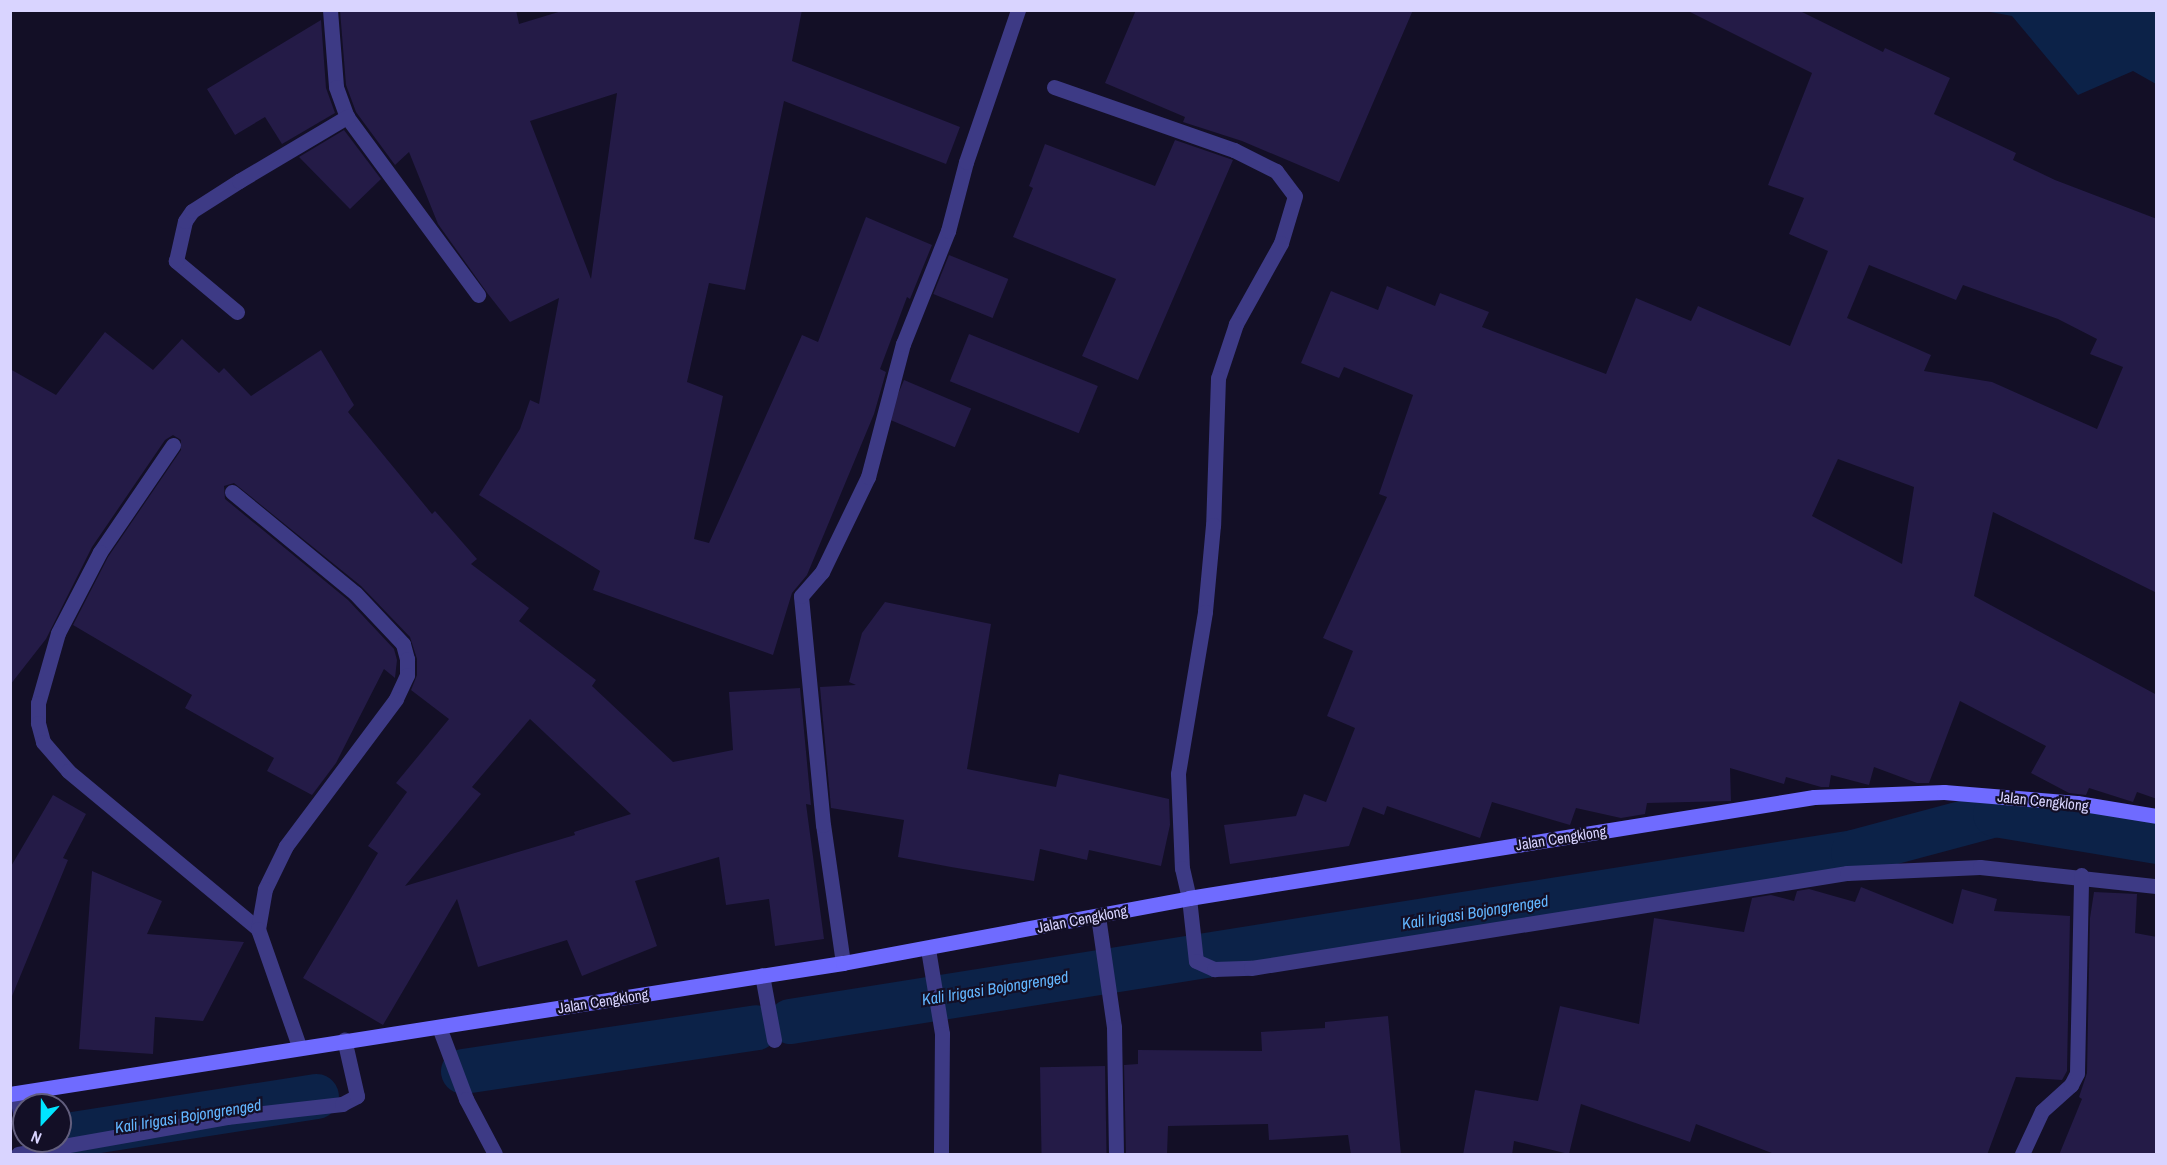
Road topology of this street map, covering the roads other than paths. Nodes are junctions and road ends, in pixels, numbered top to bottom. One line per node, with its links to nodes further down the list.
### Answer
1 (330, 10): 4 (street)
2 (1018, 10): 16 (street)
3 (1054, 87): 12 (street)
4 (347, 117): 5 (street); 6 (street)
5 (478, 295)
6 (237, 312)
7 (173, 444): 14 (street)
8 (232, 492): 14 (street)
9 (2157, 816): 12 (main road, Jalan Cengklong)
10 (2081, 875): 11 (street); 12 (street); 27 (street)
11 (2157, 886)
12 (1190, 904): 13 (main road, Jalan Cengklong)
13 (1098, 916): 15 (main road, Jalan Cengklong); 26 (street)
14 (258, 929): 21 (street)
15 (929, 954): 16 (main road, Jalan Cengklong); 25 (street)
16 (843, 963): 17 (main road, Jalan Cengklong)
17 (762, 975): 18 (main road, Jalan Cengklong); 20 (street)
18 (438, 1027): 19 (main road, Jalan Cengklong); 24 (street)
19 (344, 1039): 21 (main road, Jalan Cengklong); 23 (street)
20 (774, 1040)
21 (299, 1046): 22 (main road, Jalan Cengklong)
22 (19, 1093)
23 (72, 1142)
24 (495, 1155)
25 (941, 1155)
26 (1116, 1155)
27 (2022, 1155)

